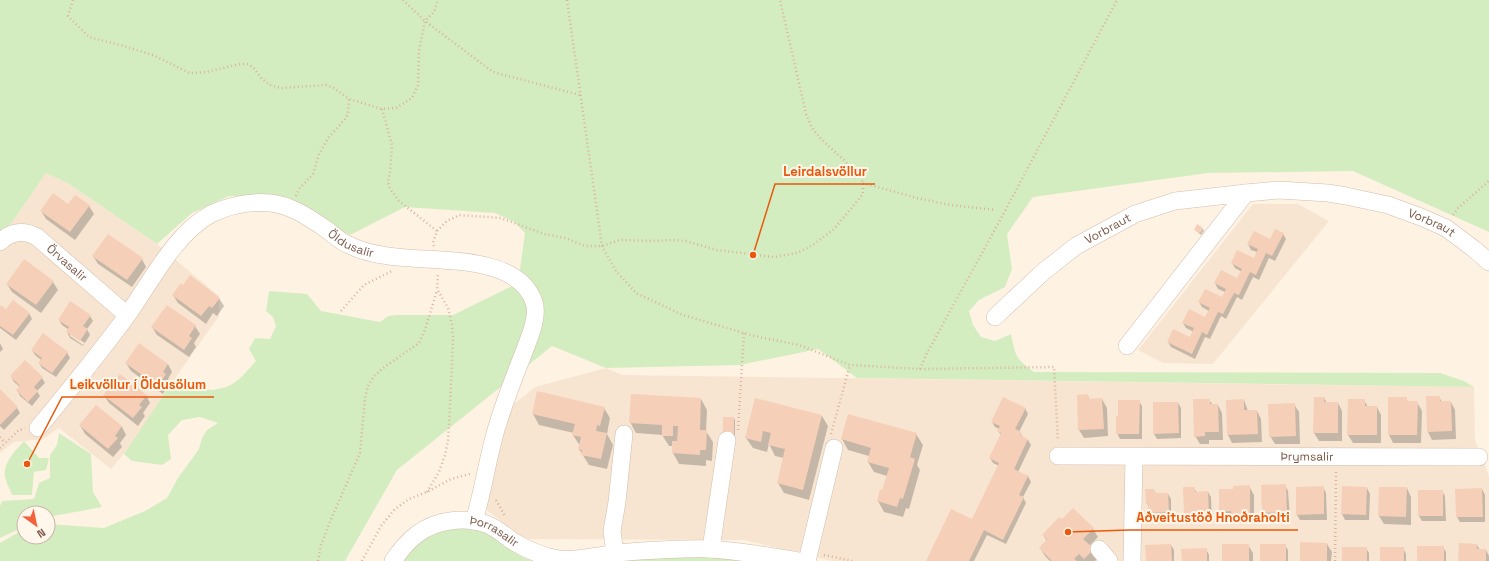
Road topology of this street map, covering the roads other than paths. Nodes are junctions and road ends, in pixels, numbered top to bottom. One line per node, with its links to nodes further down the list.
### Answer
1 (1246, 193): 3 (street, Vorbraut); 5 (street, Vorbraut); 6 (street)
2 (0, 242): 4 (street, Örvasalir)
3 (1489, 262)
4 (127, 315): 7 (street, Öldusalir); 14 (street, Öldusalir)
5 (995, 317)
6 (1127, 346)
7 (38, 428)
8 (624, 434): 16 (street)
9 (732, 437): 15 (street)
10 (834, 448): 19 (street)
11 (1058, 456): 12 (street, Þrymsalir)
12 (1134, 457): 13 (street, Þrymsalir); 20 (street)
13 (1479, 457)
14 (474, 521): 16 (street, Þorrasalir); 17 (street, Þorrasalir)
15 (711, 549): 16 (street, Þorrasalir); 18 (street, Þorrasalir)
16 (615, 553)
17 (393, 561)
18 (798, 561)
19 (807, 561)
20 (1132, 561)

